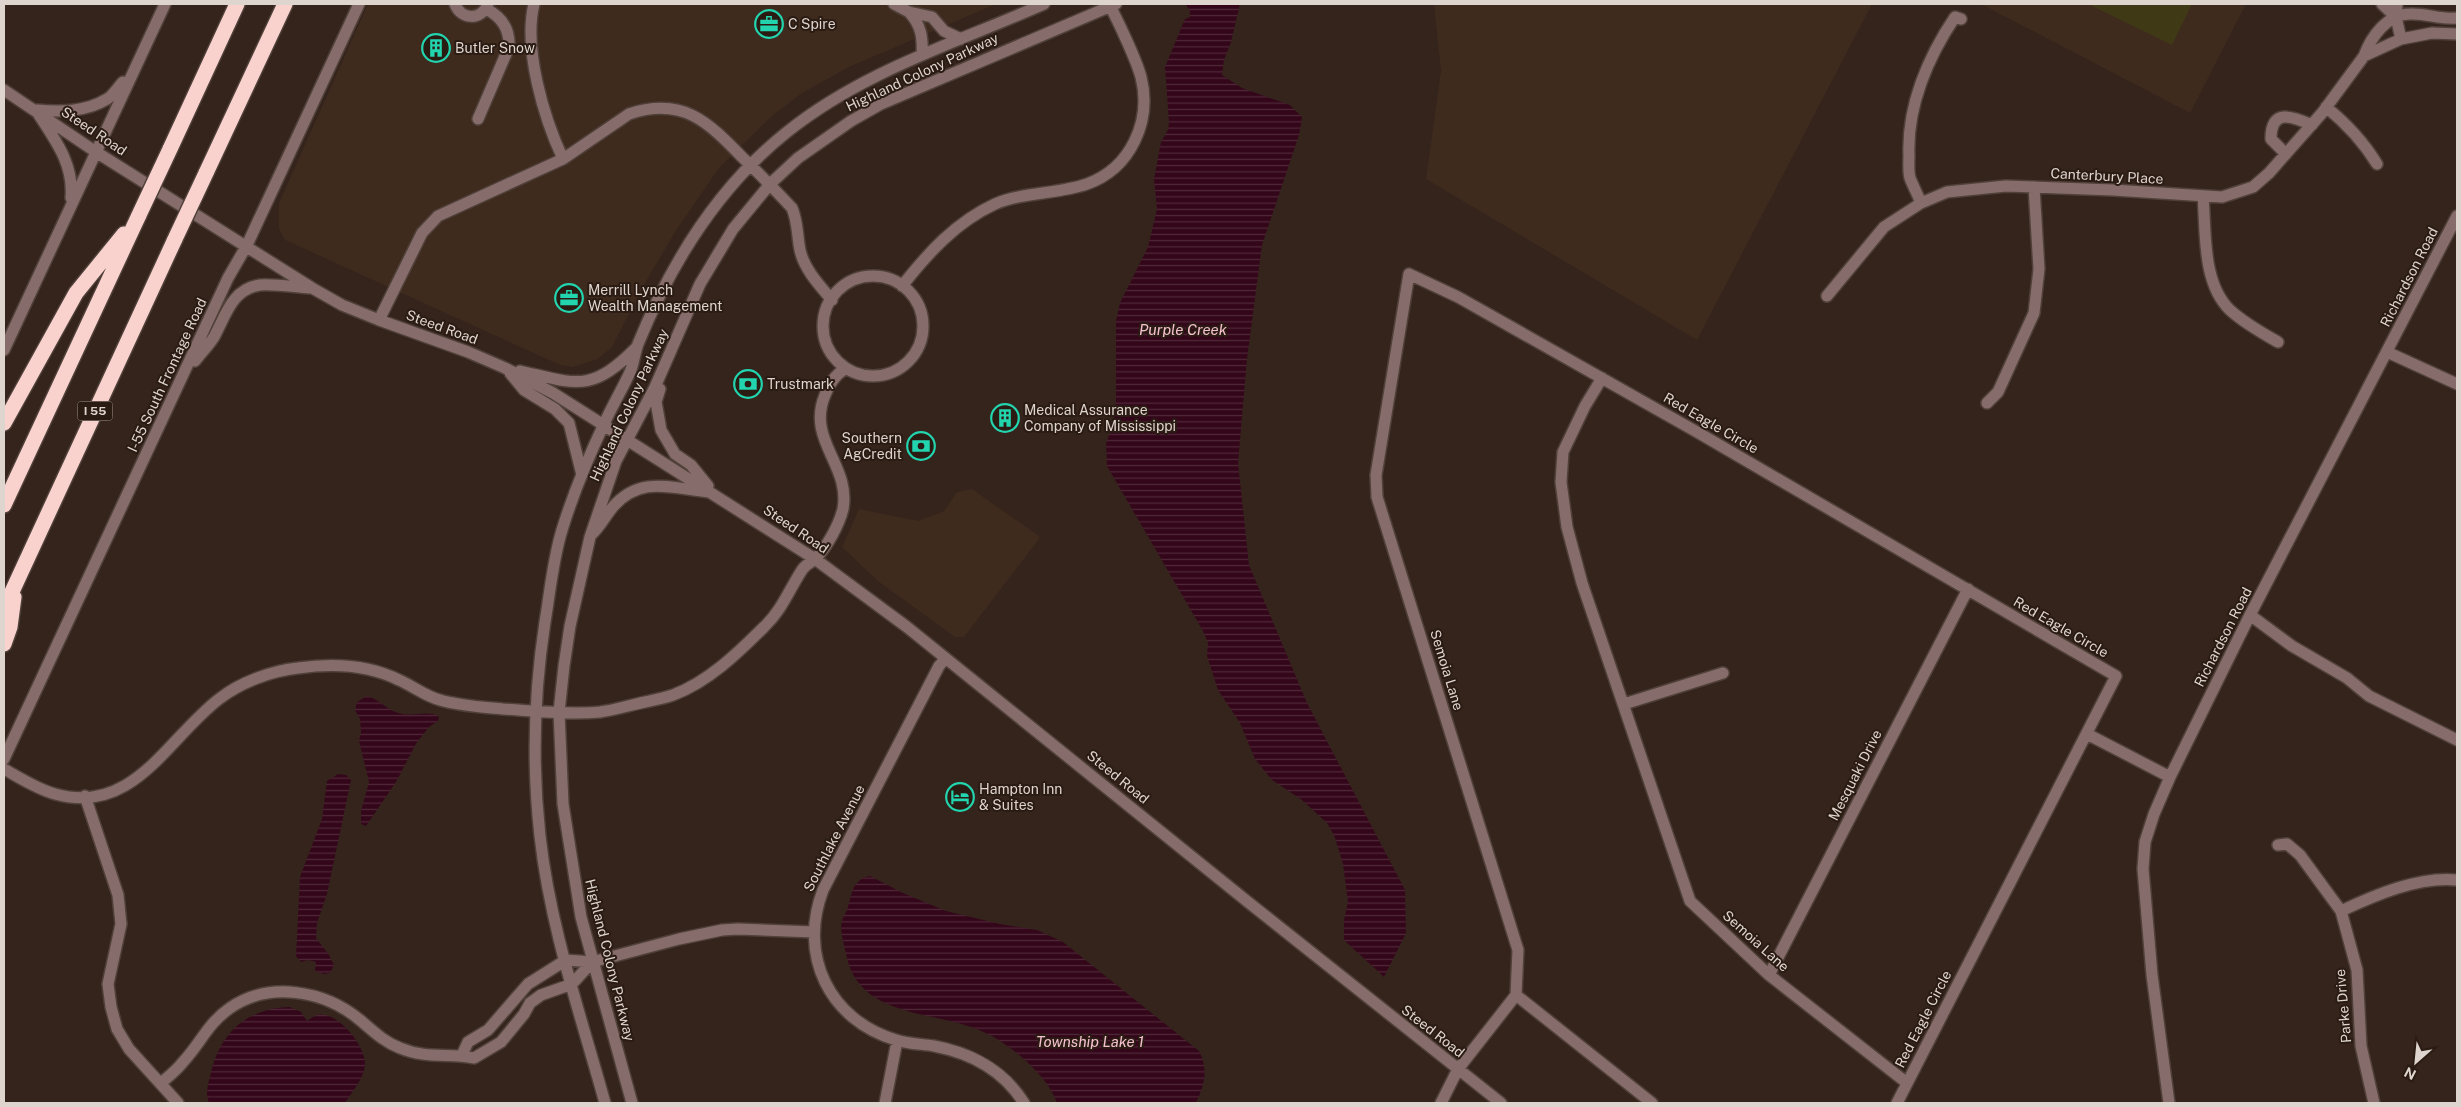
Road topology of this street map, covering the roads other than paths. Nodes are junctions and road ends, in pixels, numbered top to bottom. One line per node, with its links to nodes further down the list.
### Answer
1 (164, 4): 22 (street)
2 (237, 4): 38 (highway, bridge)
3 (285, 4): 66 (highway, I 55, bridge)
4 (359, 4): 40 (street, I-55 South Frontage Road)
5 (455, 4): 12 (street)
6 (534, 4): 30 (street)
7 (894, 4): 13 (street)
8 (1044, 4): 19 (street, Highland Colony Parkway)
9 (2382, 4): 14 (street)
10 (2397, 4): 14 (street)
11 (1112, 5): 33 (street, Highland Colony Parkway); 41 (street)
12 (487, 6): 26 (street)
13 (909, 12): 19 (street); 20 (street)
14 (2396, 17): 15 (street); 18 (street); 21 (street, Canterbury Place)
15 (2457, 18)
16 (1961, 19): 37 (street)
17 (2457, 34): 18 (street, Canterbury Place)
18 (2401, 38): 21 (street, Canterbury Place)
19 (961, 39): 20 (street, Highland Colony Parkway)
20 (922, 55): 32 (street, Highland Colony Parkway)
21 (2364, 56): 24 (street, Canterbury Place)
22 (133, 70): 25 (street); 28 (street)
23 (4, 90): 25 (street, Steed Road)
24 (2326, 107): 27 (street, Canterbury Place); 31 (street)
25 (35, 109): 28 (street, Steed Road); 36 (street)
26 (478, 119)
27 (2312, 125): 29 (street, Canterbury Place); 29 (street)
28 (96, 152): 36 (street); 40 (street, Steed Road)
29 (2286, 154): 35 (street, Canterbury Place)
30 (563, 159): 32 (street); 46 (street)
31 (2377, 164)
32 (751, 165): 33 (street); 48 (street, Highland Colony Parkway)
33 (770, 184): 45 (street); 51 (street, Highland Colony Parkway)
34 (2034, 187): 35 (street, Canterbury Place); 37 (street, Canterbury Place); 57 (street)
35 (2204, 196): 47 (street)
36 (71, 203): 49 (street)
37 (1921, 203): 43 (street, Canterbury Place)
38 (139, 215): 58 (highway); 63 (highway)
39 (2457, 216): 50 (street, Richardson Road)
40 (247, 245): 42 (street, Steed Road); 54 (street, I-55 South Frontage Road)
41 (902, 286): 45 (street); 53 (street)
42 (312, 288): 46 (street, Steed Road); 54 (street)
43 (1827, 296)
44 (1458, 298): 55 (street, Red Eagle Circle); 90 (street, Semoia Lane)
45 (832, 300): 53 (street)
46 (379, 320): 52 (street, Steed Road)
47 (2278, 342)
48 (637, 347): 52 (street); 59 (street, Highland Colony Parkway)
49 (4, 350)
50 (2387, 352): 56 (street); 69 (street, Richardson Road)
51 (666, 363): 60 (street, Highland Colony Parkway); 62 (street)
52 (505, 368): 59 (street, Steed Road); 61 (street)
53 (846, 368): 65 (street)
54 (183, 376): 78 (street, I-55 South Frontage Road)
55 (1602, 378): 67 (street, Red Eagle Circle); 73 (street)
56 (2457, 384)
57 (1987, 403)
58 (4, 423)
59 (604, 424): 60 (street, Steed Road); 61 (street, Highland Colony Parkway)
60 (628, 440): 62 (street, Steed Road); 64 (street, Highland Colony Parkway)
61 (582, 475): 74 (street, Highland Colony Parkway)
62 (712, 492): 64 (street); 65 (street, Steed Road)
63 (4, 506)
64 (590, 537): 75 (street, Highland Colony Parkway)
65 (815, 559): 71 (street, Steed Road); 75 (street)
66 (16, 583): 68 (highway, I 55); 70 (highway)
67 (1968, 589): 76 (street, Red Eagle Circle); 88 (street, Mesquaki Drive)
68 (4, 609)
69 (2250, 616): 77 (street); 80 (street, Richardson Road)
70 (4, 644)
71 (945, 659): 85 (street, Southlake Avenue); 93 (street, Steed Road)
72 (1723, 673): 73 (street)
73 (1624, 704): 88 (street, Semoia Lane)
74 (536, 711): 75 (street); 81 (street); 86 (street, Highland Colony Parkway)
75 (559, 712): 87 (street, Highland Colony Parkway)
76 (2087, 734): 80 (street); 95 (street, Red Eagle Circle)
77 (2457, 740)
78 (4, 759)
79 (4, 769): 81 (street)
80 (2170, 776): 105 (street, Richardson Road)
81 (85, 796): 94 (street)
82 (2278, 845): 84 (street, Parke Drive)
83 (2457, 880): 84 (street)
84 (2341, 911): 106 (street, Parke Drive)
85 (814, 932): 87 (street); 91 (street, Southlake Avenue)
86 (566, 960): 87 (street); 89 (street, Highland Colony Parkway); 92 (street)
87 (592, 962): 89 (street); 98 (street, Highland Colony Parkway)
88 (1769, 975): 95 (street, Semoia Lane)
89 (572, 984): 92 (street); 97 (street, Highland Colony Parkway)
90 (1516, 995): 93 (street); 103 (street)
91 (897, 1040): 99 (street); 100 (street, Southlake Avenue)
92 (462, 1055): 94 (street)
93 (1458, 1069): 101 (street); 102 (street, Steed Road)
94 (161, 1083): 96 (street)
95 (1908, 1083): 104 (street, Red Eagle Circle)
96 (178, 1103)
97 (605, 1103)
98 (632, 1103)
99 (885, 1103)
100 (1024, 1103)
101 (1441, 1103)
102 (1501, 1103)
103 (1652, 1103)
104 (1897, 1103)
105 (2169, 1103)
106 (2374, 1103)

